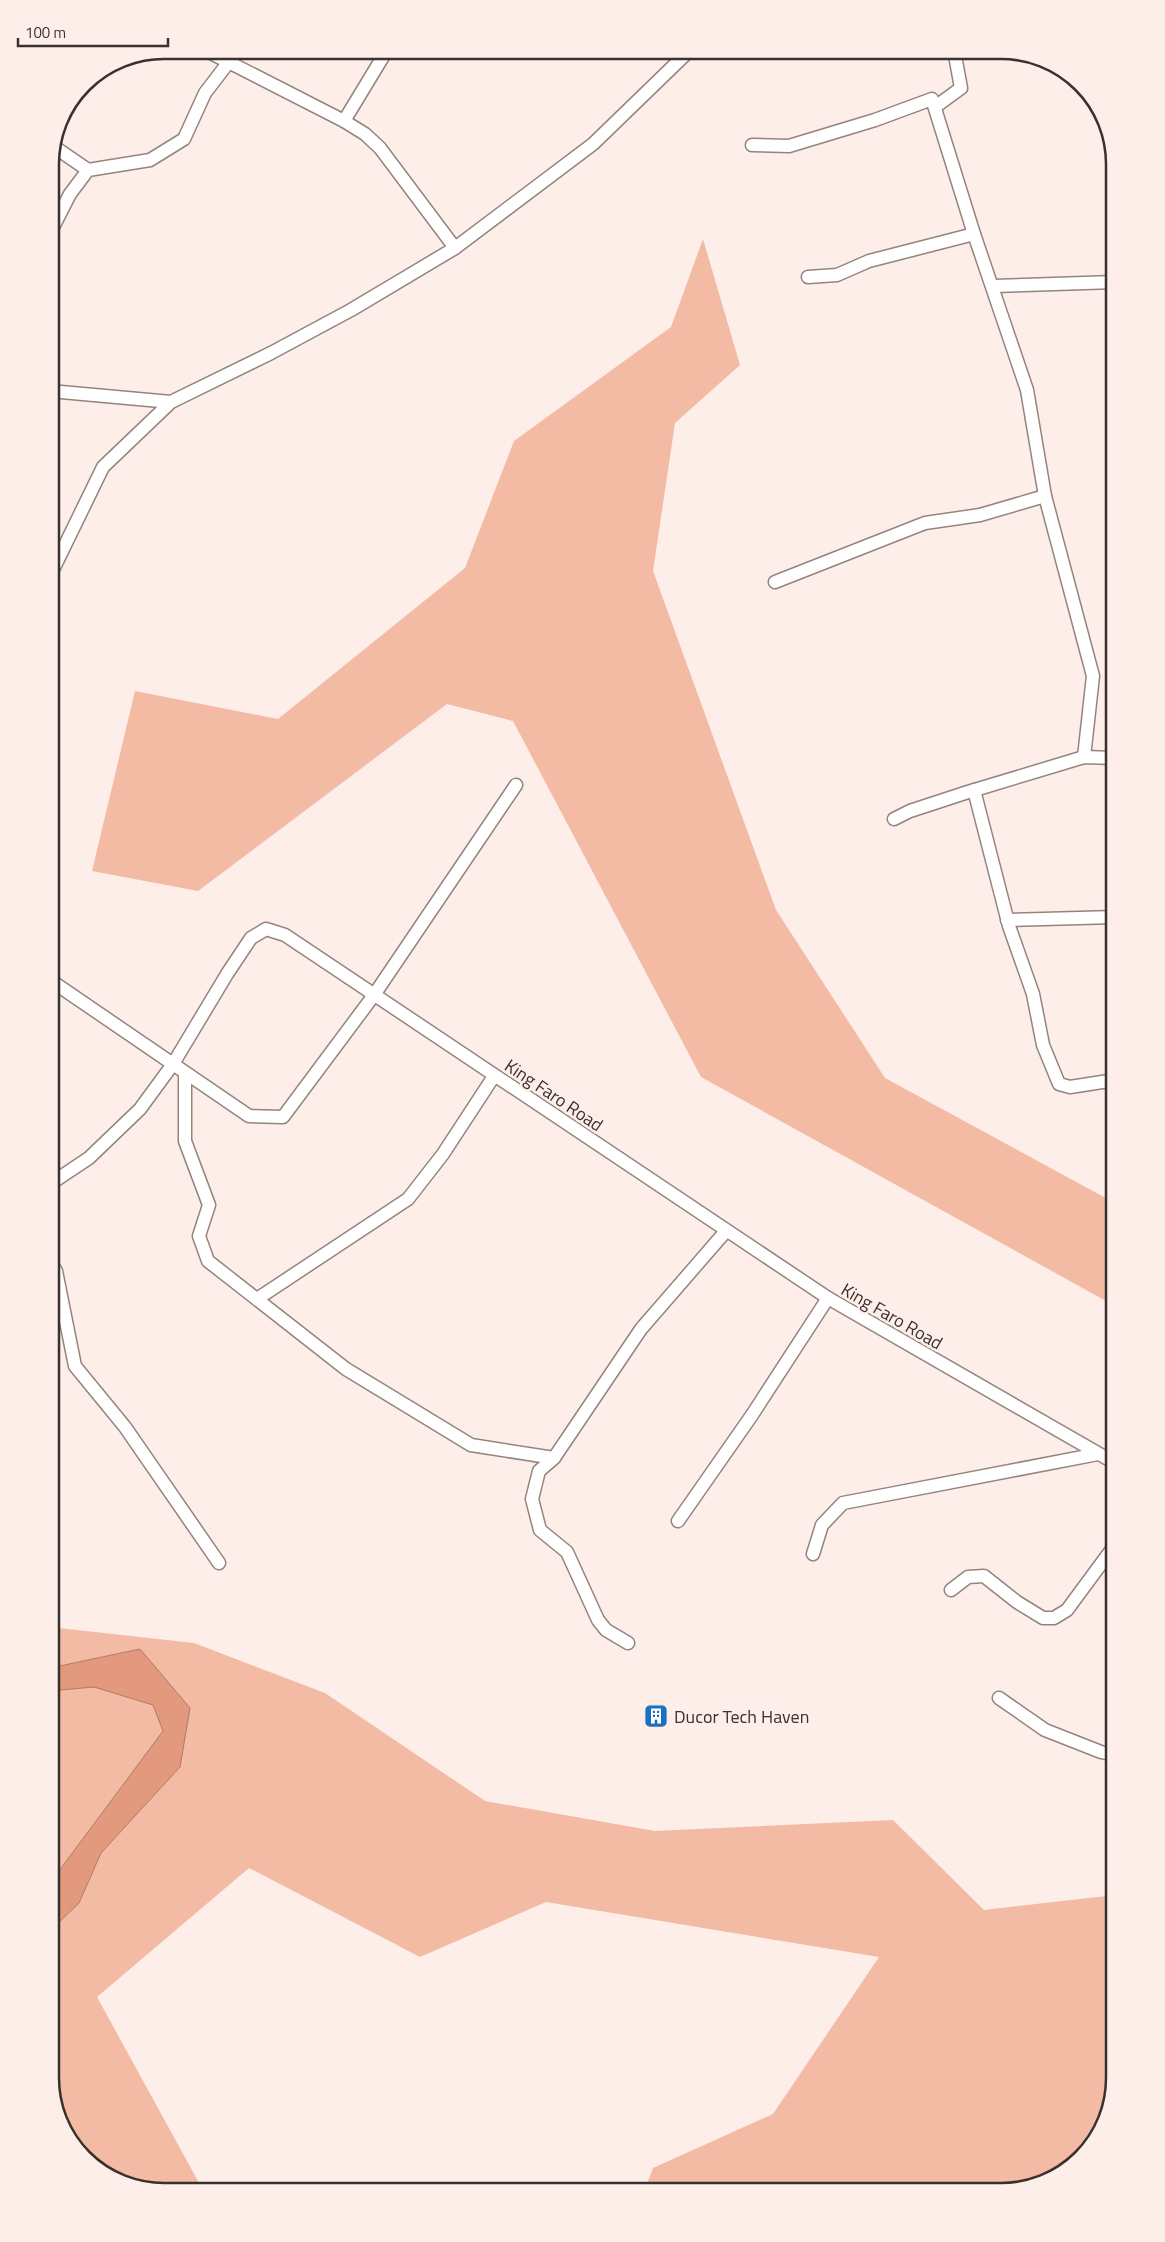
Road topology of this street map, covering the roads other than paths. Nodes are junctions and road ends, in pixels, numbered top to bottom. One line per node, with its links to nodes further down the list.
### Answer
1 (220, 59): 5 (street)
2 (382, 59): 7 (street)
3 (681, 59): 13 (street)
4 (956, 59): 6 (street)
5 (228, 64): 7 (street); 10 (street)
6 (935, 107): 8 (street); 12 (street)
7 (344, 121): 13 (street)
8 (752, 145)
9 (60, 151): 10 (street)
10 (88, 170): 11 (street)
11 (59, 215)
12 (974, 234): 14 (street); 16 (street)
13 (455, 248): 18 (street)
14 (808, 277)
15 (1106, 282): 16 (street)
16 (993, 286): 19 (street)
17 (59, 392): 18 (street)
18 (171, 402): 20 (street)
19 (1045, 496): 21 (street); 22 (street)
20 (59, 557)
21 (775, 582)
22 (1084, 757): 23 (street); 25 (street)
23 (1106, 758)
24 (516, 785): 30 (street)
25 (974, 790): 26 (street); 28 (street)
26 (894, 819)
27 (1106, 917): 28 (street)
28 (1007, 920): 34 (street)
29 (59, 986): 31 (street)
30 (374, 995): 31 (street, King Faro Road); 32 (street); 33 (street, King Faro Road)
31 (173, 1064): 32 (street); 35 (street, King Faro Road)
32 (185, 1073): 39 (street)
33 (494, 1076): 36 (street, King Faro Road); 39 (street)
34 (1106, 1081)
35 (59, 1178)
36 (726, 1231): 38 (street, King Faro Road); 41 (street)
37 (59, 1286): 46 (street)
38 (828, 1298): 40 (street, King Faro Road); 43 (street)
39 (257, 1299): 41 (street)
40 (1098, 1454): 42 (street, King Faro Road); 44 (street)
41 (554, 1458): 48 (street)
42 (1106, 1458)
43 (678, 1521)
44 (813, 1554)
45 (1106, 1557): 47 (street)
46 (220, 1564)
47 (951, 1590)
48 (628, 1643)
49 (999, 1698): 50 (street)
50 (1106, 1753)

